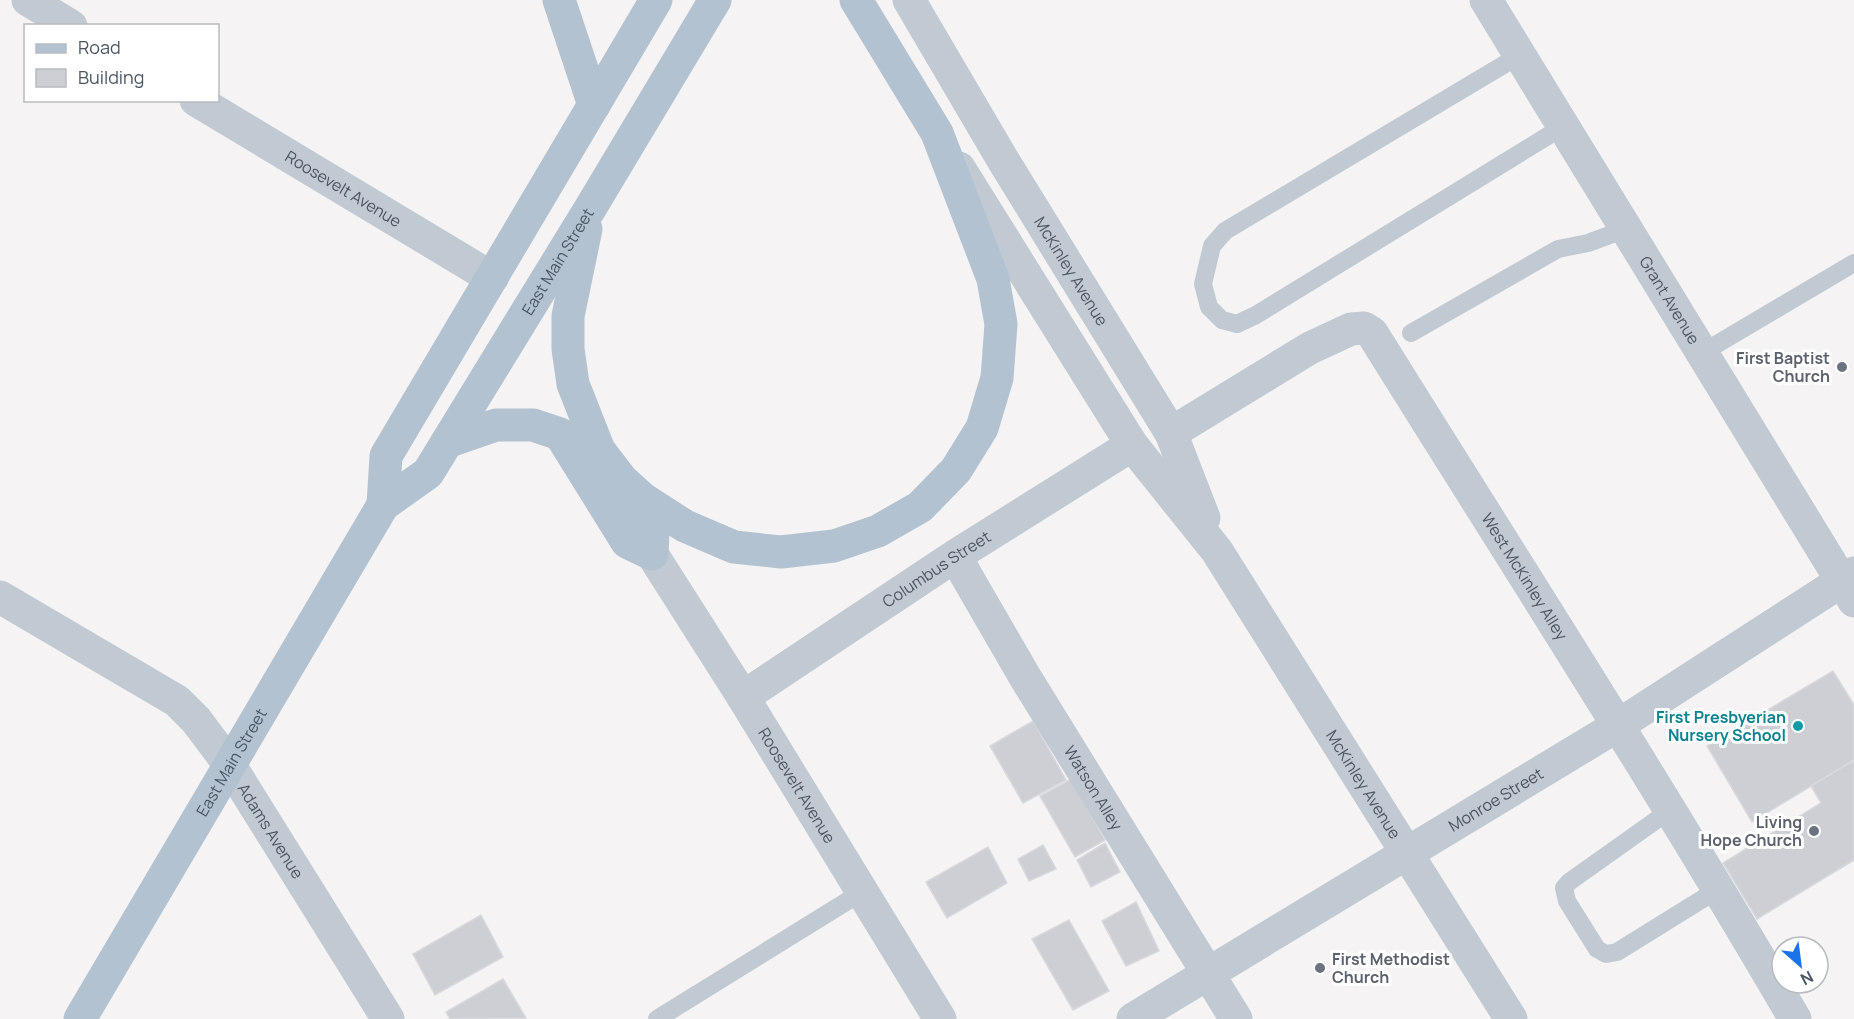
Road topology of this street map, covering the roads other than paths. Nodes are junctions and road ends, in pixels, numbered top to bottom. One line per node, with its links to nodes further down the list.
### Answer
1 (28, 0): 8 (street)
2 (559, 0): 11 (main road)
3 (656, 0): 11 (main road, East Main Street)
4 (715, 0): 14 (main road, East Main Street)
5 (856, 0): 13 (main road)
6 (909, 0): 20 (street, McKinley Avenue)
7 (1486, 0): 9 (street, Grant Avenue)
8 (68, 24)
9 (1520, 55): 12 (street, Grant Avenue); 12 (lane)
10 (199, 102): 17 (street, Roosevelt Avenue)
11 (594, 105): 17 (main road, East Main Street)
12 (1564, 126): 15 (street, Grant Avenue)
13 (937, 134): 22 (street, McKinley Avenue); 23 (main road)
14 (591, 207): 21 (main road, East Main Street); 23 (main road)
15 (1626, 229): 18 (lane); 19 (street, Grant Avenue)
16 (1854, 262): 19 (lane)
17 (492, 278): 24 (main road, East Main Street)
18 (1411, 333)
19 (1702, 353): 28 (street, Grant Avenue)
20 (1170, 433): 25 (street, McKinley Avenue); 31 (street, West McKinley Alley)
21 (447, 442): 24 (main road, East Main Street); 26 (main road)
22 (1132, 445): 25 (street, McKinley Avenue); 27 (street, Columbus Street)
23 (622, 480): 26 (main road)
24 (383, 505): 32 (main road, East Main Street)
25 (1217, 551): 34 (street, McKinley Avenue)
26 (651, 554): 30 (street, Roosevelt Avenue)
27 (955, 556): 30 (street, Columbus Street); 37 (street, Watson Alley)
28 (1850, 585): 31 (street, Monroe Street)
29 (0, 597): 32 (street, Adams Avenue)
30 (743, 697): 36 (street, Roosevelt Avenue)
31 (1617, 726): 33 (street, West McKinley Alley); 34 (street, Monroe Street)
32 (229, 764): 38 (main road, East Main Street); 39 (street, Adams Avenue)
33 (1669, 811): 35 (street, West McKinley Alley); 35 (lane)
34 (1408, 853): 37 (street, Monroe Street); 44 (street, McKinley Avenue)
35 (1717, 890): 45 (street, West McKinley Alley)
36 (862, 892): 40 (lane); 41 (street, Roosevelt Avenue)
37 (1208, 973): 42 (street, Monroe Street); 43 (street, Watson Alley)
38 (80, 1019)
39 (388, 1019)
40 (657, 1019)
41 (940, 1019)
42 (1133, 1019)
43 (1236, 1019)
44 (1511, 1019)
45 (1795, 1019)

